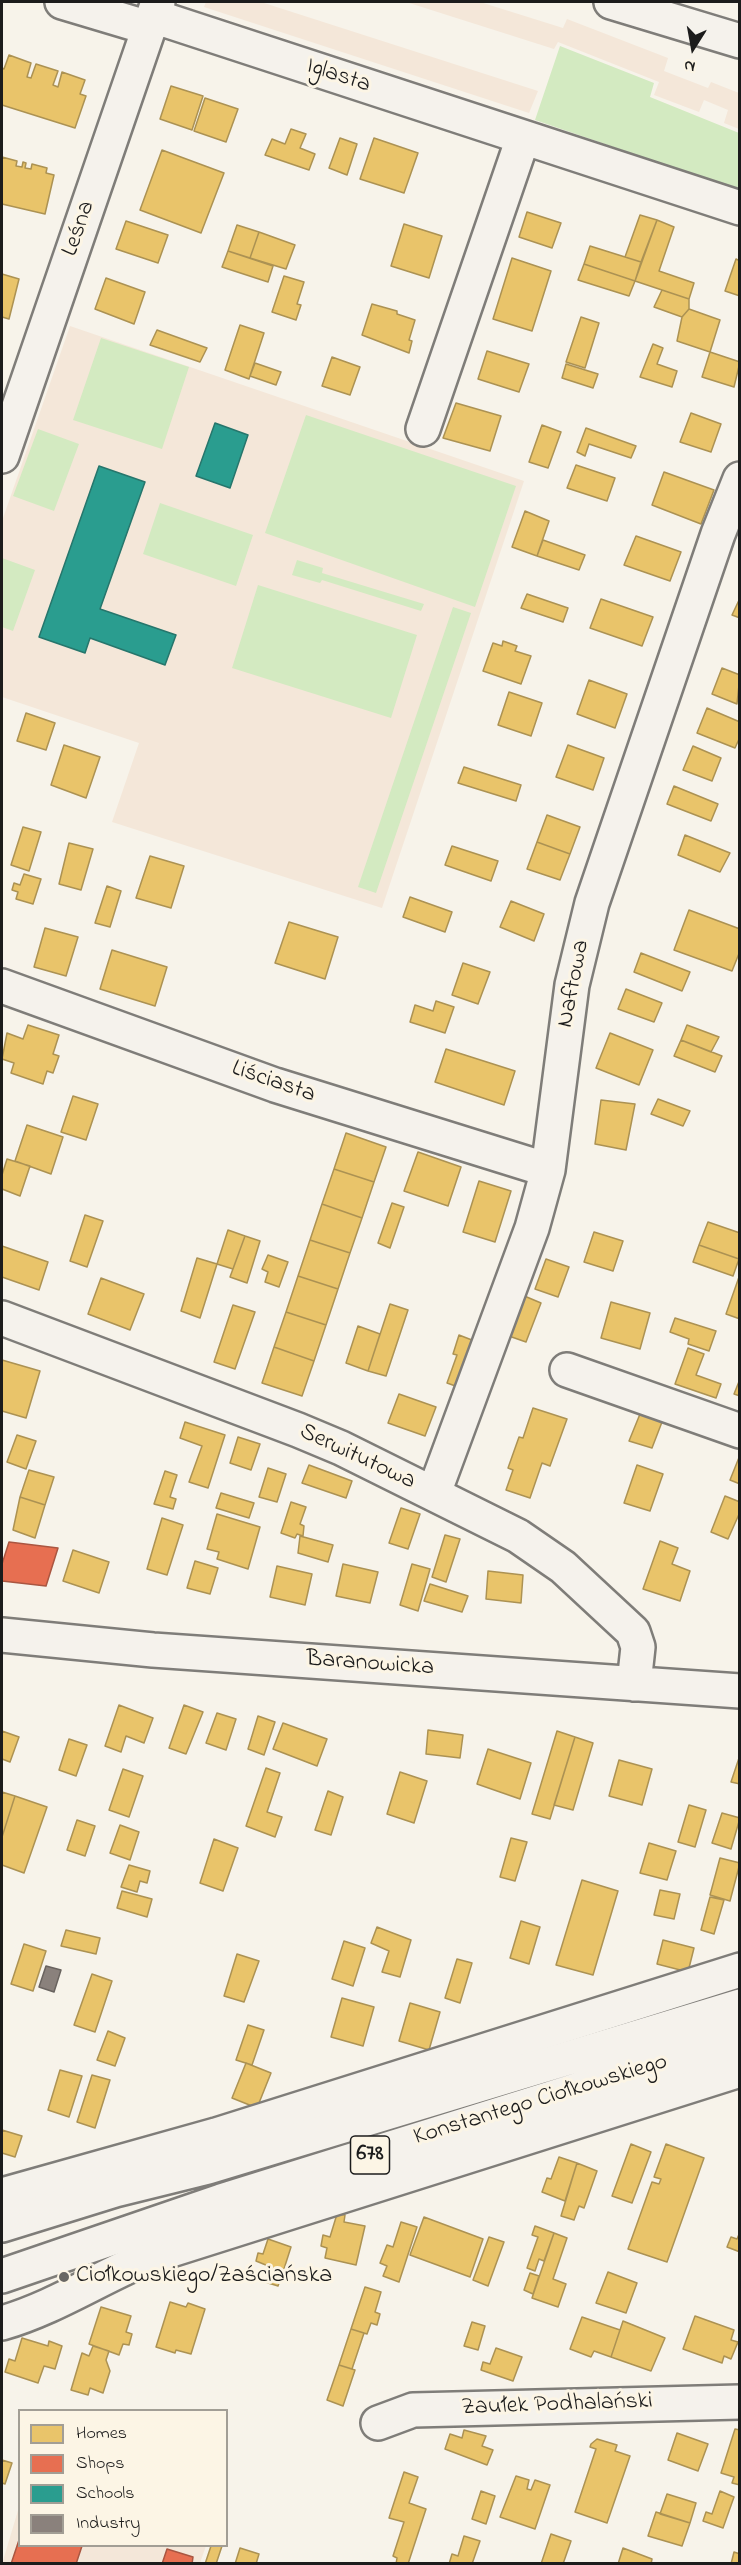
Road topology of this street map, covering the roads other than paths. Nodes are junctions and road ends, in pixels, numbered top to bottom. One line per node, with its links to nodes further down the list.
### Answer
1 (62, 2): 3 (main road, Iglasta)
2 (611, 2): 4 (main road)
3 (154, 15): 5 (main road, Iglasta); 8 (main road, Leśna)
4 (740, 40)
5 (523, 138): 6 (main road, Iglasta); 7 (main road)
6 (740, 208)
7 (423, 429)
8 (2, 456)
9 (740, 479): 11 (main road, Naftowa)
10 (2, 986): 11 (main road, Liściasta)
11 (548, 1170): 15 (main road, Naftowa)
12 (2, 1318): 15 (main road, Serwitutowa)
13 (567, 1370): 14 (main road)
14 (740, 1431)
15 (434, 1493): 17 (main road, Serwitutowa)
16 (2, 1635): 17 (main road, Baranowicka)
17 (634, 1684): 18 (main road, Baranowicka)
18 (740, 1691)
19 (740, 1970): 23 (main road)
20 (740, 2006): 24 (main road, Konstantego Ciołkowskiego / 678)
21 (740, 2039): 25 (main road, Konstantego Ciołkowskiego / 678)
22 (740, 2070): 26 (main road)
23 (2, 2195)
24 (2, 2225)
25 (2, 2276)
26 (2, 2323)
27 (740, 2402): 28 (main road, Zaułek Podhalański)
28 (378, 2423)

